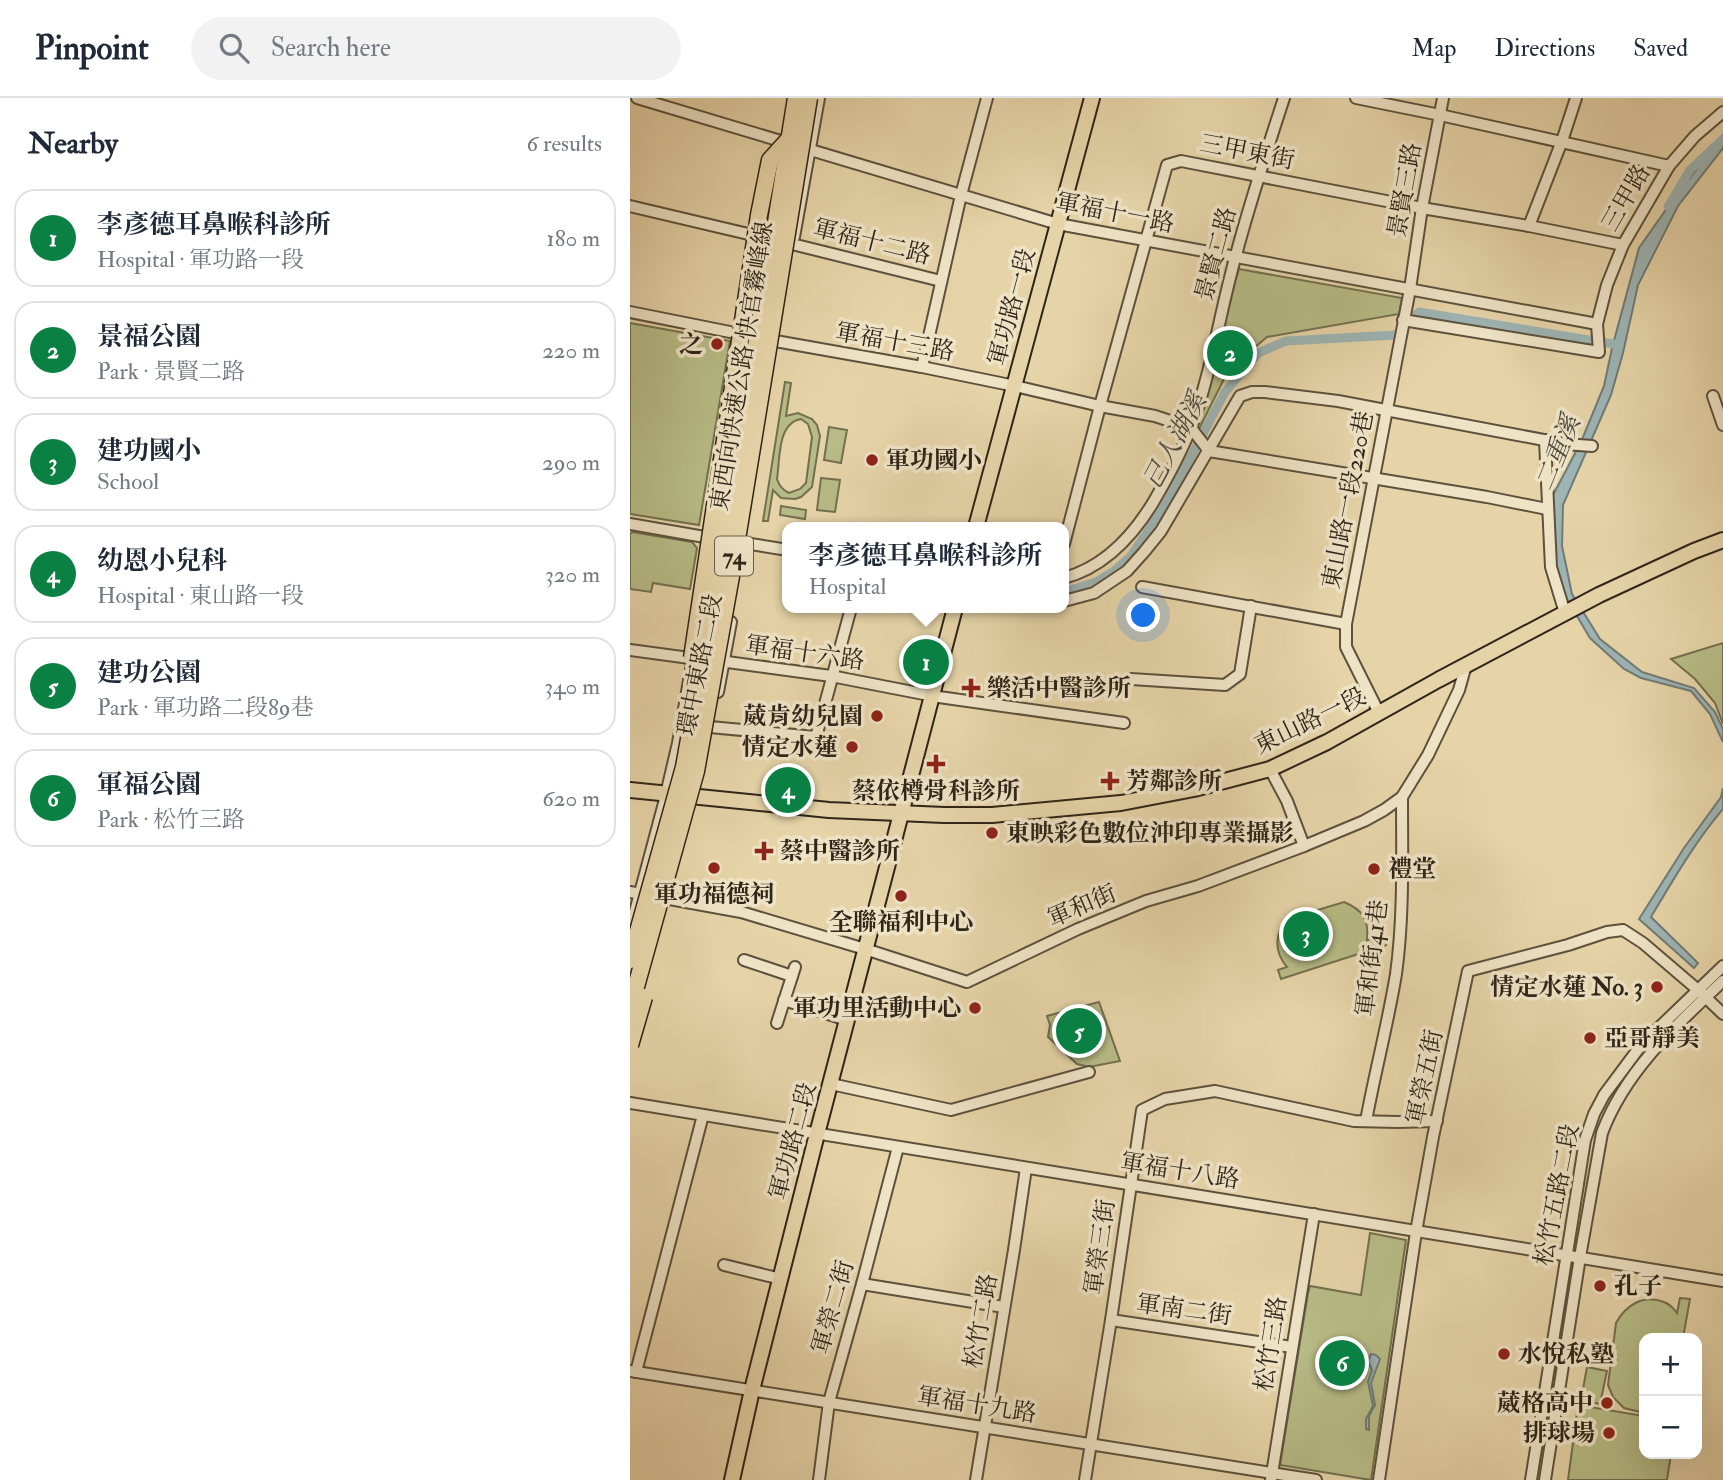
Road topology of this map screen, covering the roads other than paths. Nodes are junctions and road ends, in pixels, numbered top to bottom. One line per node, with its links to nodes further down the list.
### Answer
1 (637, 98): 14 (street, 軍福十一路)
2 (788, 98): 14 (street, 環中東路二段)
3 (796, 98): 14 (highway, 東西向快速公路 快官霧峰線 / 74, bridge)
4 (809, 98): 75 (highway, 東西向快速公路 快官霧峰線 / 74, bridge)
5 (818, 98): 16 (street, 環中東路二段)
6 (1092, 98): 22 (main road, 軍功路一段)
7 (1284, 98): 18 (street, 景賢二路)
8 (1356, 98): 13 (street)
9 (1443, 98): 13 (street, 景賢三路)
10 (1576, 98): 15 (street)
11 (984, 99): 19 (street)
12 (1723, 112): 17 (street, 三甲路)
13 (1440, 115): 15 (street); 21 (street, 景賢三路)
14 (785, 139): 16 (street, 軍福十一路); 24 (street, 環中東路二段); 64 (highway, 74, bridge); 84 (highway, 東西向快速公路 快官霧峰線 / 74, bridge)
15 (1562, 141): 17 (street); 23 (street)
16 (810, 151): 19 (street, 軍福十一路); 26 (street, 環中東路二段)
17 (1669, 166): 27 (street, 三甲路)
18 (1259, 176): 21 (street, 三甲東街); 25 (street, 三甲東街); 28 (street, 景賢二路)
19 (961, 195): 22 (street, 軍福十一路); 29 (street)
20 (630, 206): 24 (street, 軍福十二路)
21 (1422, 208): 23 (street, 三甲東街); 30 (street, 景賢三路)
22 (1058, 224): 25 (street, 軍福十一路); 37 (main road, 軍功路一段)
23 (1529, 226): 27 (street, 三甲東街)
24 (764, 238): 26 (street, 軍福十二路); 34 (street, 環中東路二段)
25 (1146, 241): 28 (street, 軍福十一路); 39 (street, 三甲東街)
26 (793, 244): 29 (street, 軍福十二路); 35 (street, 環中東路二段)
27 (1623, 245): 33 (street, 三甲路)
28 (1235, 257): 30 (street, 軍福十一路); 42 (street, 景賢二路)
29 (941, 281): 36 (street)
30 (1410, 289): 32 (street, 東山路一段220巷); 33 (street, 軍福十一路)
31 (630, 312): 34 (street, 軍福十三路)
32 (1403, 320): 33 (street, 三甲路); 40 (street, 東山路一段220巷)
33 (1597, 324)
34 (748, 335): 35 (street, 軍福十三路); 51 (street, 環中東路二段)
35 (777, 342): 36 (street, 軍福十三路); 53 (street, 環中東路二段)
36 (922, 367): 37 (street, 軍福十三路)
37 (1015, 386): 39 (street, 軍福十三路); 48 (main road, 軍功路一段)
38 (1713, 396): 41 (street)
39 (1100, 406): 42 (street, 軍福十三路); 50 (street, 三甲東街)
40 (1386, 411): 43 (street); 45 (street); 46 (street, 東山路一段220巷)
41 (1723, 425)
42 (1191, 428): 45 (street); 55 (street, 景賢二路)
43 (1545, 440): 44 (street); 47 (street)
44 (1592, 446)
45 (1209, 451): 46 (street); 57 (street)
46 (1374, 479): 47 (street); 62 (street, 東山路一段220巷)
47 (1547, 509): 61 (street)
48 (977, 522)
49 (630, 524): 51 (street)
50 (1069, 525)
51 (710, 538): 53 (street); 64 (street, 環中東路二段)
52 (1723, 540): 61 (main road, 東山路一段)
53 (743, 543): 54 (street); 65 (street, 環中東路二段)
54 (782, 549)
55 (1069, 577)
56 (1142, 587): 58 (street)
57 (1069, 600)
58 (1251, 606): 62 (street); 68 (street)
59 (850, 613): 67 (street)
60 (954, 613): 69 (main road)
61 (1565, 613): 66 (main road, 東山路一段)
62 (1346, 624): 70 (street, 東山路一段220巷)
63 (630, 650): 64 (street, 軍福十六路)
64 (692, 658): 65 (street, 軍福十六路); 76 (street, 環中東路二段)
65 (724, 662): 67 (street, 軍福十六路); 72 (street, 環中東路二段)
66 (1466, 665): 70 (main road, 東山路一段); 77 (street, 軍和街)
67 (831, 676): 69 (street, 軍福十六路); 72 (street)
68 (1131, 679)
69 (932, 696): 71 (street, 軍福十六路); 78 (main road)
70 (1379, 713): 73 (main road, 東山路一段)
71 (1124, 723)
72 (710, 727): 75 (street, 環中東路二段)
73 (1270, 769): 78 (main road, 東山路一段); 79 (street)
74 (630, 790): 76 (main road, 東山路一段)
75 (693, 793): 76 (main road, 東山路一段); 78 (main road, 東山路一段); 81 (street, 環中東路二段); 90 (highway, 東西向快速公路 快官霧峰線 / 74, bridge); 95 (highway, 74, bridge)
76 (666, 794): 80 (street, 環中東路二段)
77 (1402, 797): 79 (street, 軍和街); 100 (street, 軍和街41巷)
78 (901, 814): 83 (main road, 軍功路二段)
79 (1304, 846): 83 (street, 軍和街)
80 (635, 893): 81 (street, 軍和街); 82 (street, 環中東路二段)
81 (668, 898): 83 (street, 軍和街); 94 (street, 環中東路二段)
82 (630, 932)
83 (865, 949): 92 (main road, 軍功路二段)
84 (630, 960)
85 (744, 960): 89 (street)
86 (1723, 966): 88 (street, 松竹五路二段)
87 (1723, 981): 88 (street, 松竹五路二段)
88 (1702, 994): 91 (street, 軍榮五街); 101 (street, 軍榮五街); 108 (street, 松竹五路二段); 109 (street, 松竹五路二段)
89 (784, 1000): 92 (street); 93 (street)
90 (630, 1009)
91 (1723, 1014)
92 (847, 1020): 97 (main road, 軍功路二段)
93 (777, 1023)
94 (630, 1027)
95 (630, 1045)
96 (1089, 1072): 97 (street)
97 (831, 1084): 102 (main road, 軍功路二段)
98 (630, 1103): 99 (street, 軍福十八路)
99 (703, 1115): 102 (street, 軍福十八路); 117 (street)
100 (1366, 1121): 101 (street, 軍榮三街); 105 (street, 軍榮三街)
101 (1437, 1121): 107 (street, 軍榮五街)
102 (817, 1134): 103 (street, 軍福十八路); 111 (main road, 軍功路二段)
103 (898, 1147): 104 (street, 軍福十八路); 113 (street, 軍榮二街)
104 (1026, 1168): 105 (street, 軍福十八路); 114 (street, 松竹二路)
105 (1130, 1185): 106 (street, 軍福十八路); 115 (street, 軍榮三街)
106 (1314, 1214): 107 (street, 軍福十八路); 116 (street, 松竹三路)
107 (1416, 1232): 108 (street, 軍福十八路); 128 (street, 軍榮五街)
108 (1566, 1255): 109 (street, 軍福十八路); 129 (street, 松竹五路二段)
109 (1580, 1257): 112 (street, 軍福十八路); 130 (street, 松竹五路二段)
110 (724, 1265): 111 (street)
111 (780, 1279): 118 (main road, 軍功路二段)
112 (1723, 1281)
113 (862, 1284): 114 (street); 119 (street, 軍榮二街)
114 (1004, 1307): 120 (street, 松竹二路)
115 (1111, 1320): 116 (street, 軍南二街); 121 (street, 軍榮三街)
116 (1292, 1347): 122 (street, 松竹三路)
117 (633, 1371): 118 (street, 軍福十九路)
118 (752, 1390): 119 (street, 軍福十九路); 123 (main road, 軍功路二段)
119 (829, 1402): 120 (street, 軍福十九路); 124 (street, 軍榮二街)
120 (984, 1428): 121 (street, 軍福十九路); 125 (street, 松竹二路)
121 (1090, 1445): 122 (street, 軍福十九路); 126 (street, 軍榮三街)
122 (1271, 1476): 127 (street, 軍福十九路)
123 (732, 1480)
124 (819, 1480)
125 (976, 1480)
126 (1085, 1480)
127 (1316, 1480)
128 (1380, 1480)
129 (1531, 1480)
130 (1545, 1480)

